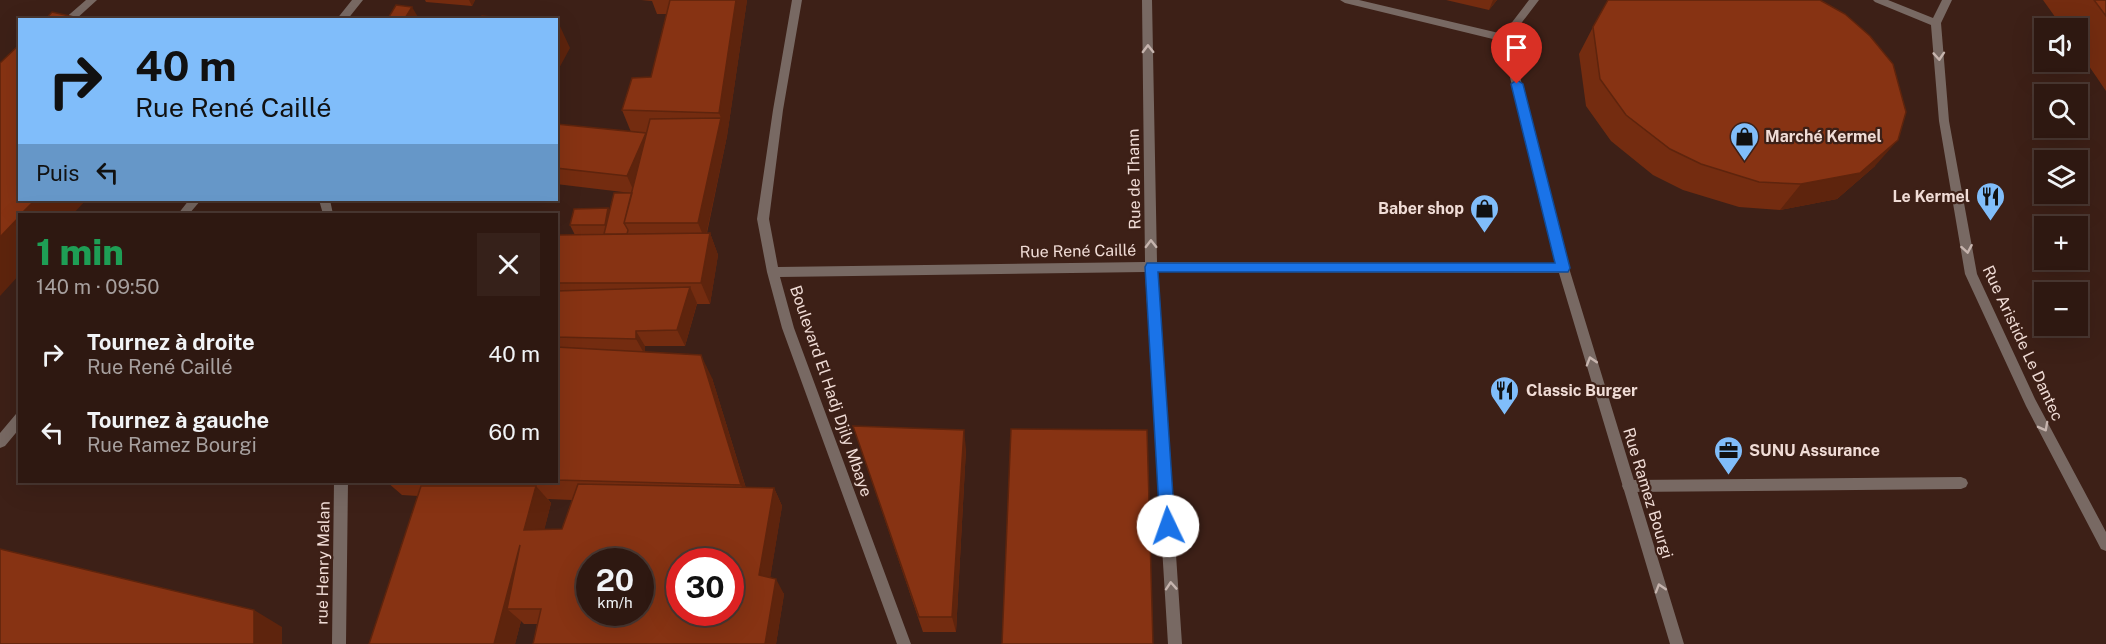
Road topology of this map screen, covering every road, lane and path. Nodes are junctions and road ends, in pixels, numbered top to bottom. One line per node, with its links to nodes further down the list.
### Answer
1 (92, 0): 9 (street)
2 (358, 0): 10 (street)
3 (797, 0): 17 (street, Boulevard El Hadj Djily Mbaye)
4 (1147, 0): 15 (street, Rue de Thann, one-way to 4)
5 (1345, 0): 12 (street)
6 (1534, 0): 12 (street)
7 (1878, 0): 11 (street)
8 (1947, 0): 11 (street)
9 (70, 18)
10 (343, 18)
11 (1936, 23): 23 (street, Rue Aristide Le Dantec, one-way to 23)
12 (1505, 38): 16 (street, Rue Ramez Bourgi)
13 (194, 201): 14 (street)
14 (184, 213)
15 (1151, 267): 16 (street, Rue René Caillé); 17 (street, Rue René Caillé); 26 (street, Rue de Thann, one-way to 15)
16 (1563, 268): 22 (street, Rue Ramez Bourgi, one-way to 16)
17 (773, 272): 25 (street, Boulevard El Hadj Djily Mbaye)
18 (18, 420): 19 (street)
19 (0, 442)
20 (341, 483): 24 (street, rue Henry Malan)
21 (1961, 483): 22 (street)
22 (1629, 486): 27 (street, Rue Ramez Bourgi, one-way to 22)
23 (2106, 545)
24 (339, 644)
25 (904, 644)
26 (1175, 644)
27 (1677, 644)

